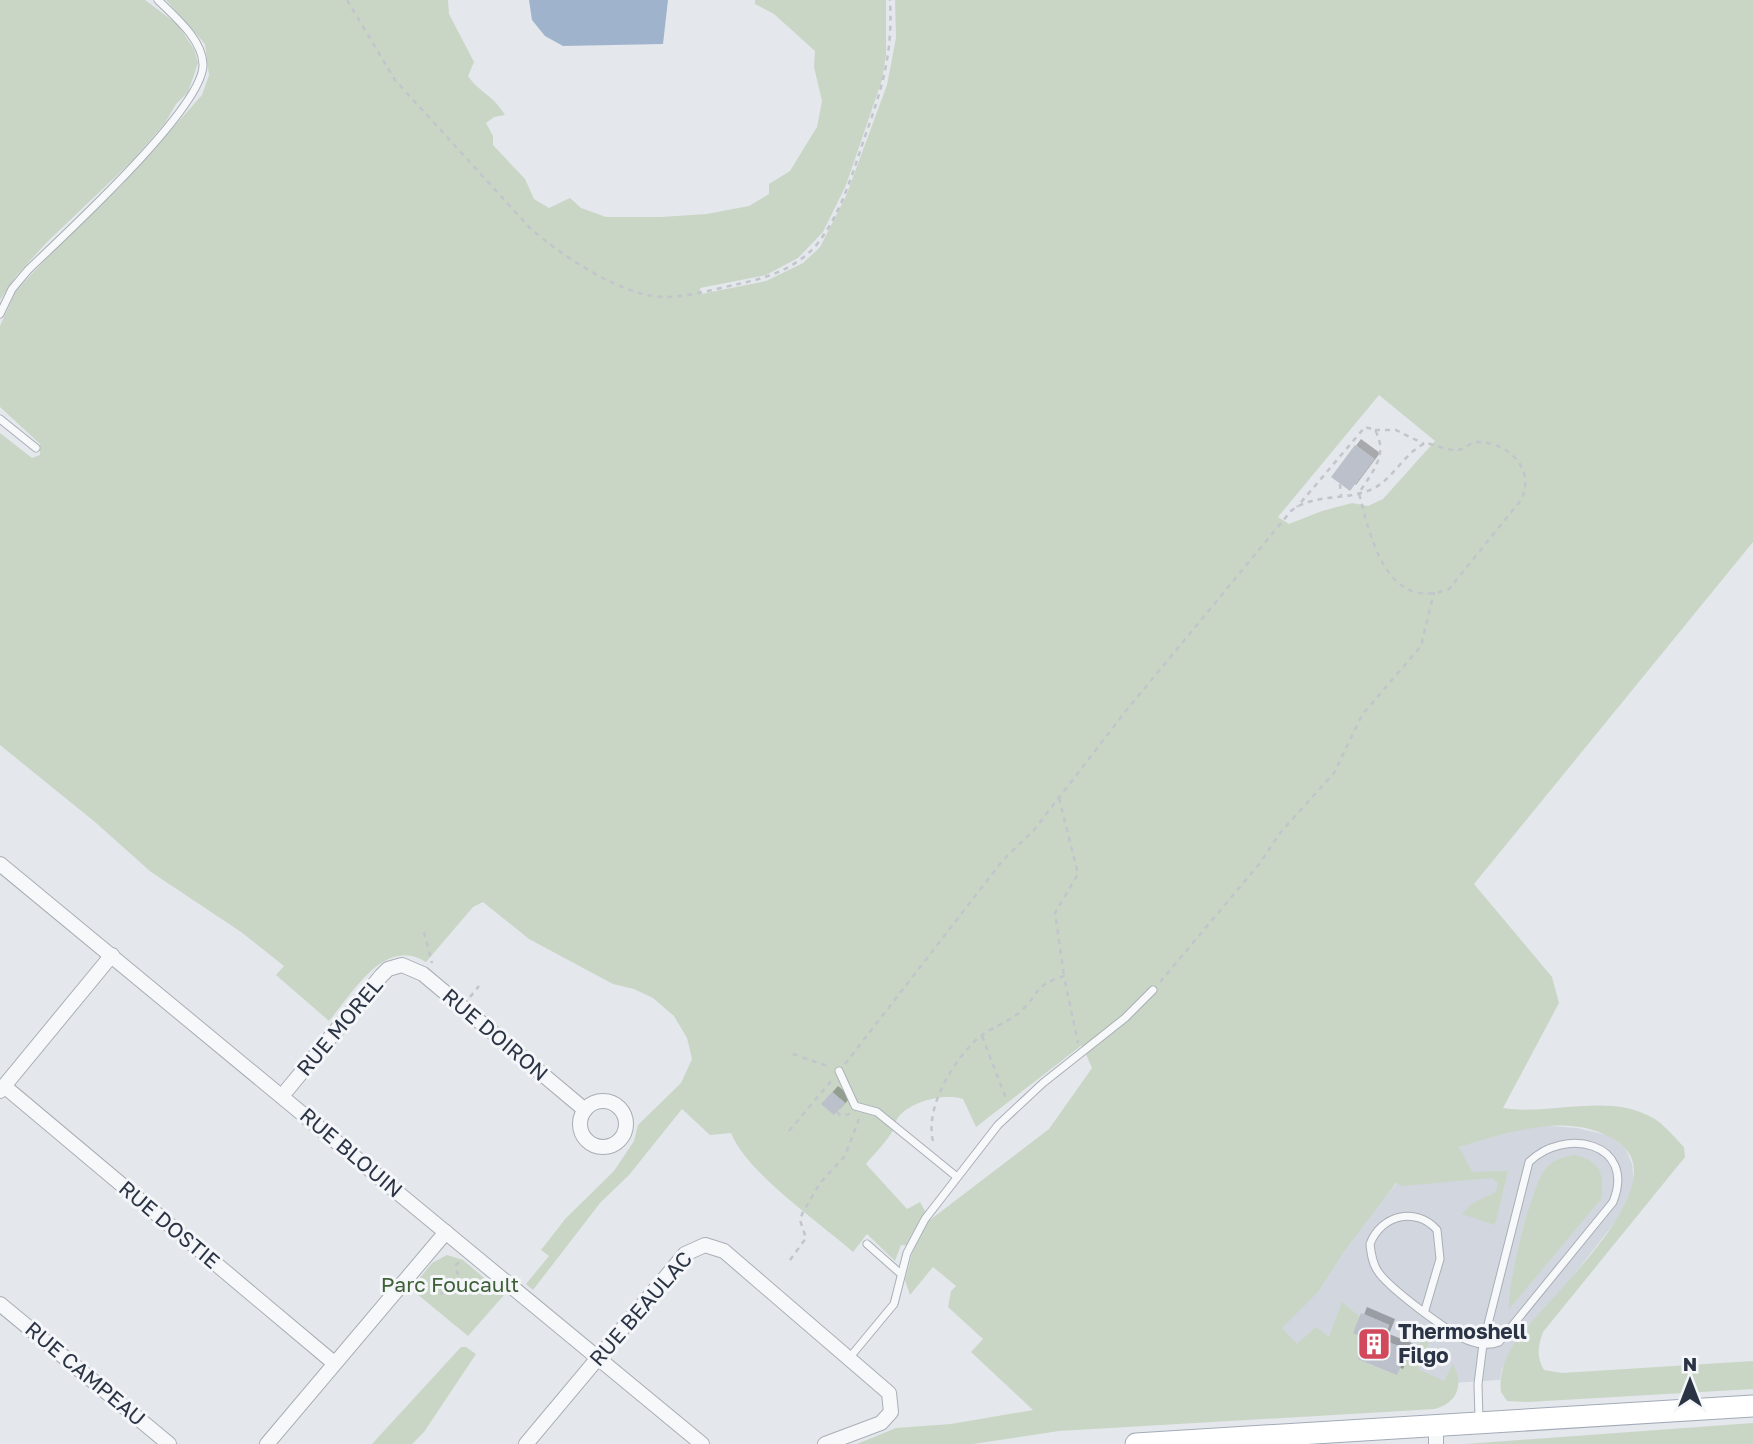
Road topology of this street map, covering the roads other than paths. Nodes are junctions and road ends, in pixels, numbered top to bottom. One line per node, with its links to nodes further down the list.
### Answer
1 (158, 0): 2 (lane)
2 (0, 314)
3 (0, 419): 4 (lane)
4 (36, 448)
5 (0, 864): 6 (street, RUE BLOUIN)
6 (112, 955): 10 (street); 11 (street, RUE BLOUIN)
7 (402, 965): 11 (street, RUE MOREL); 12 (street, RUE DOIRON)
8 (1153, 990): 13 (lane)
9 (839, 1072): 13 (lane)
10 (2, 1089): 22 (street, RUE DOSTIE)
11 (282, 1096): 14 (street, RUE BLOUIN)
12 (585, 1110)
13 (957, 1177): 16 (lane)
14 (446, 1232): 21 (street, RUE BLOUIN); 22 (street)
15 (867, 1244): 16 (lane)
16 (901, 1274): 20 (lane)
17 (0, 1304): 26 (street, RUE CAMPEAU)
18 (1425, 1311): 18 (lane); 19 (lane)
19 (1483, 1344): 19 (lane); 24 (lane)
20 (850, 1357): 21 (street, RUE BEAULAC); 30 (street, RUE BEAULAC)
21 (599, 1359): 28 (street, RUE BEAULAC); 29 (street, RUE BLOUIN)
22 (334, 1363): 27 (street)
23 (1753, 1406): 24 (main road)
24 (1479, 1423): 25 (main road)
25 (1436, 1435): 31 (main road)
26 (169, 1444)
27 (267, 1444)
28 (526, 1444)
29 (702, 1444)
30 (825, 1444)
31 (1136, 1444)

